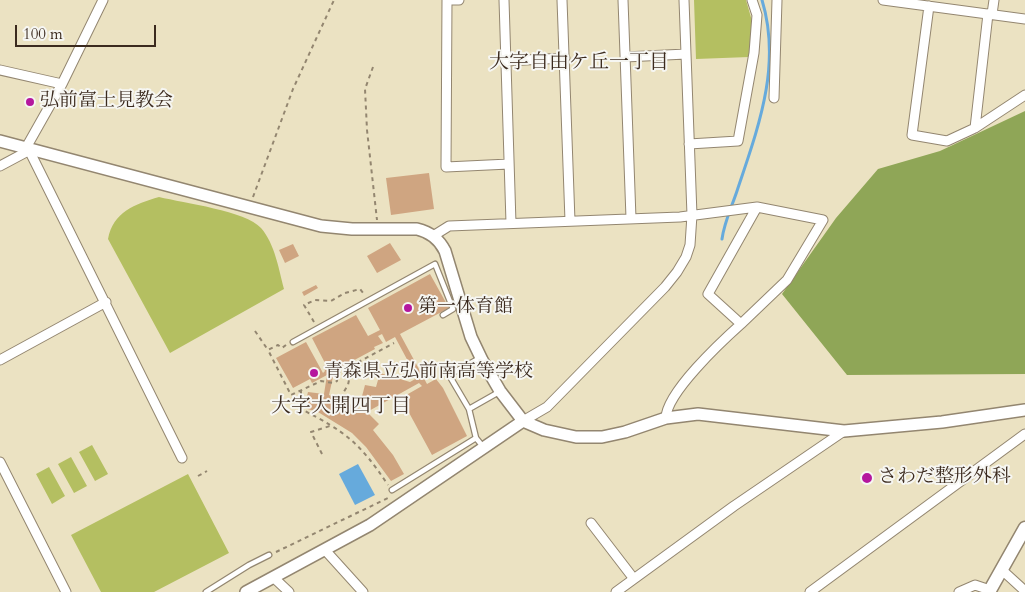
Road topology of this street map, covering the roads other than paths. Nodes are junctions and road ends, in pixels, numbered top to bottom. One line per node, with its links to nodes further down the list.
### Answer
1 (102, 0): 20 (street)
2 (447, 0): 3 (street); 27 (street)
3 (459, 0)
4 (504, 0): 18 (street)
5 (562, 0): 17 (street)
6 (623, 0): 16 (street)
7 (684, 0): 15 (street)
8 (752, 0): 25 (street)
9 (778, 0): 22 (street)
10 (883, 0): 12 (street)
11 (994, 0): 13 (street)
12 (929, 6): 13 (street); 23 (street)
13 (990, 14): 14 (street); 23 (street)
14 (1025, 19)
15 (686, 54): 16 (street); 25 (street)
16 (625, 57): 31 (street)
17 (564, 58): 18 (street); 32 (street)
18 (506, 61): 27 (street)
19 (0, 70): 20 (street)
20 (62, 84): 26 (street)
21 (1025, 94): 23 (street)
22 (774, 98)
23 (975, 128)
24 (0, 141): 26 (street)
25 (689, 144): 30 (street)
26 (30, 150): 28 (street); 34 (street); 36 (street)
27 (510, 164): 33 (street)
28 (0, 166)
29 (757, 207): 30 (street); 38 (street); 38 (street)
30 (692, 215): 31 (street); 46 (street)
31 (631, 218): 32 (street)
32 (570, 221): 33 (street)
33 (511, 223): 34 (street)
34 (433, 236): 35 (street)
35 (450, 286): 37 (lane); 39 (lane); 40 (street)
36 (106, 302): 41 (street); 51 (street)
37 (443, 315)
38 (741, 324): 45 (street)
39 (293, 342)
40 (481, 357): 42 (street); 43 (lane)
41 (0, 360)
42 (500, 391): 43 (lane); 46 (street)
43 (469, 409): 49 (lane)
44 (1025, 410): 47 (street)
45 (666, 418): 46 (street); 47 (street)
46 (523, 421): 50 (street)
47 (844, 431): 62 (street)
48 (1025, 434): 71 (street)
49 (476, 438): 50 (lane); 53 (lane)
50 (484, 448): 54 (street)
51 (182, 458)
52 (0, 462): 65 (street)
53 (418, 474): 54 (lane); 55 (lane)
54 (427, 486): 58 (street)
55 (392, 490)
56 (591, 523): 62 (street)
57 (1025, 528): 60 (main road)
58 (325, 550): 61 (street); 69 (street)
59 (269, 555): 66 (lane)
60 (1002, 570): 63 (main road); 64 (street)
61 (273, 577): 67 (street); 68 (street)
62 (634, 579): 70 (street)
63 (990, 591): 72 (street)
64 (1025, 591)
65 (66, 592)
66 (206, 592)
67 (246, 592)
68 (289, 592)
69 (363, 592)
70 (616, 592)
71 (810, 592)
72 (959, 592)

